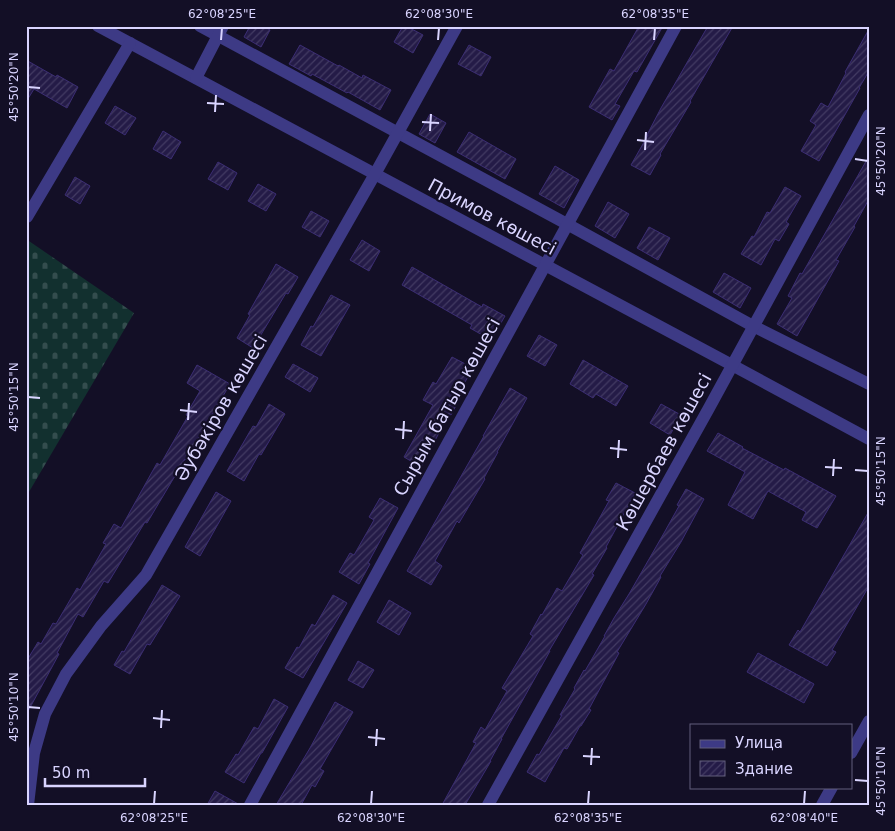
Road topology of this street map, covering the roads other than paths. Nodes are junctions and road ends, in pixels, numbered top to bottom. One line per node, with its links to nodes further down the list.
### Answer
1 (98, 26): 6 (street, Примов көшесі)
2 (200, 26): 5 (street)
3 (457, 26): 9 (street, Әубәкіров көшесі)
4 (676, 26): 12 (street, Сырым батыр көшесі)
5 (220, 31): 7 (street); 9 (street)
6 (130, 43): 7 (street, Примов көшесі); 11 (street)
7 (196, 78): 10 (street, Примов көшесі)
8 (869, 115): 14 (street, Көшербаев көшесі)
9 (397, 133): 10 (street, Әубәкіров көшесі); 12 (street)
10 (375, 174): 13 (street, Примов көшесі); 21 (street, Әубәкіров көшесі)
11 (27, 217)
12 (567, 224): 13 (street, Сырым батыр көшесі); 14 (street)
13 (545, 265): 15 (street, Примов көшесі); 22 (street, Сырым батыр көшесі)
14 (753, 326): 15 (street, Көшербаев көшесі); 16 (street)
15 (732, 365): 17 (street, Примов көшесі); 23 (street, Көшербаев көшесі)
16 (869, 384)
17 (869, 439)
18 (869, 721): 19 (street)
19 (852, 751)
20 (831, 788): 24 (street)
21 (28, 805)
22 (250, 805)
23 (488, 805)
24 (822, 805)

